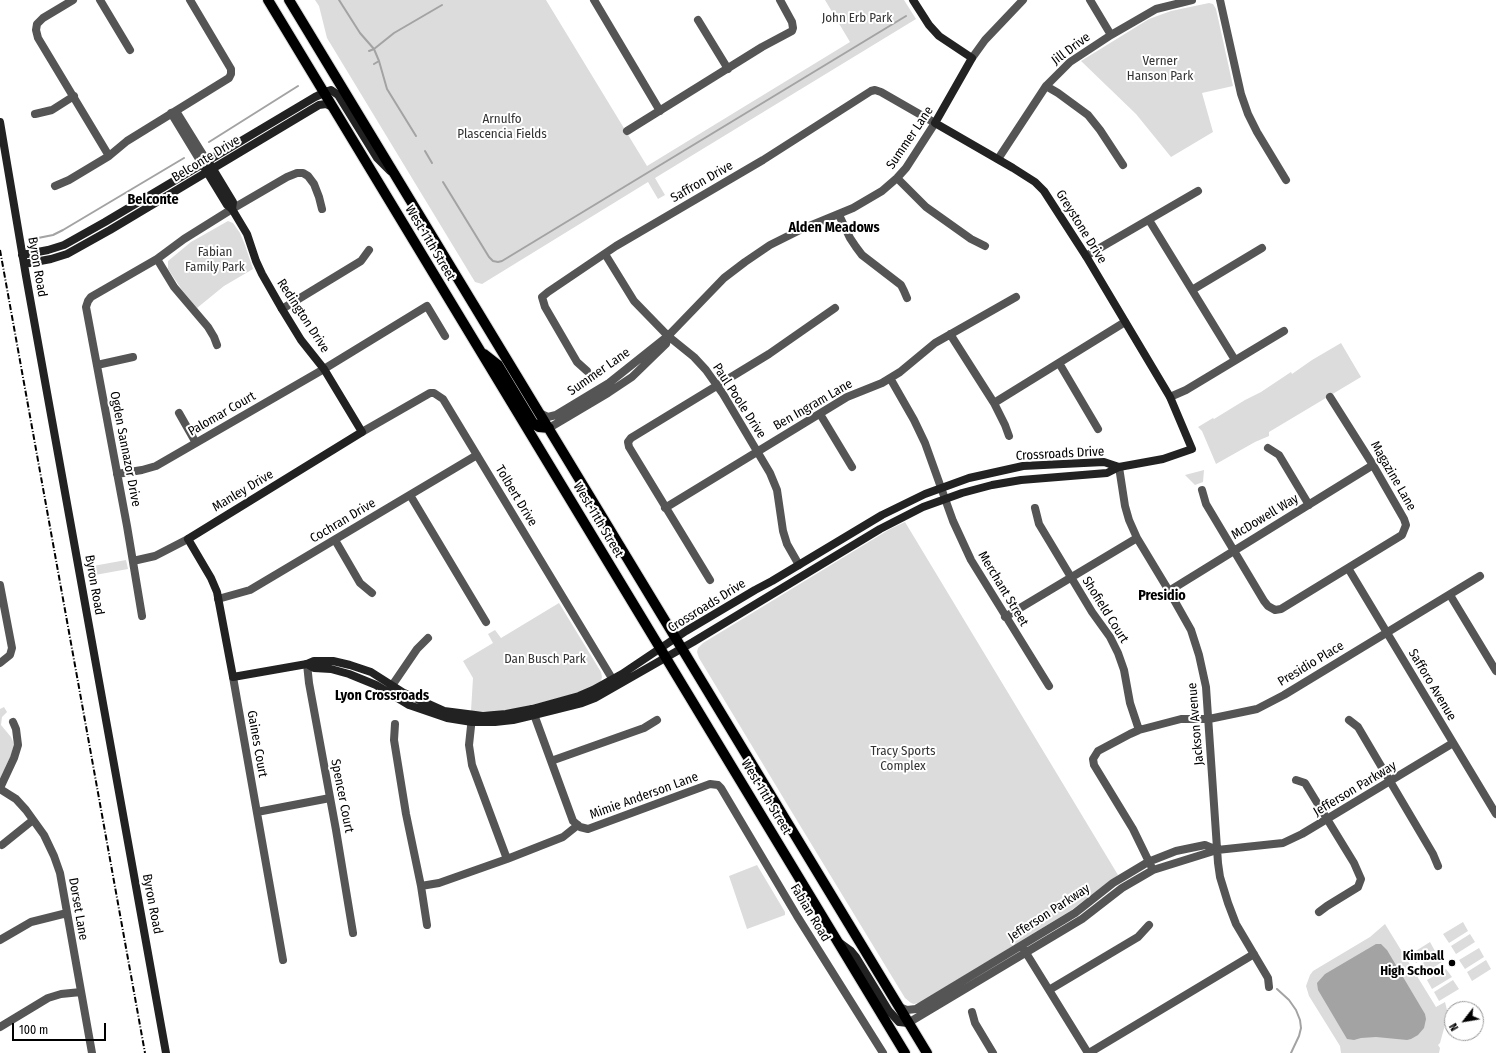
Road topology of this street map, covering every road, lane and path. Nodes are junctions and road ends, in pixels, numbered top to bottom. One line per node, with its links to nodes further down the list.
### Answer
1 (73, 0): 21 (street)
2 (100, 0): 15 (street)
3 (190, 0): 24 (street)
4 (268, 0): 20 (main road, West 11th Street)
5 (289, 0): 34 (main road, West 11th Street)
6 (594, 0): 23 (street)
7 (780, 0): 17 (street)
8 (913, 0): 16 (street)
9 (1023, 0): 16 (street, Summer Lane)
10 (1090, 0): 14 (street)
11 (1192, 0): 14 (street, Jill Drive)
12 (1220, 0): 36 (street)
13 (698, 20): 17 (street)
14 (1111, 35): 18 (street, Jill Drive)
15 (130, 50)
16 (972, 58): 27 (street, Summer Lane)
17 (728, 69): 23 (street)
18 (1046, 86): 30 (street, Jill Drive); 32 (street)
19 (875, 90): 27 (street, Greystone Drive); 46 (street, Saffron Drive)
20 (324, 93): 22 (main road, West 11th Street); 31 (street, Belconte Drive); 34 (street)
21 (74, 96): 25 (street); 29 (street)
22 (333, 107): 33 (street, Belconte Drive); 62 (main road, West 11th Street)
23 (660, 111): 28 (street)
24 (173, 112): 29 (street); 31 (street, Redington Drive)
25 (35, 114)
26 (0, 122): 47 (street, Byron Road)
27 (935, 123): 30 (street, Greystone Drive); 35 (street, Summer Lane)
28 (627, 131)
29 (109, 156): 37 (street)
30 (998, 159): 48 (street, Greystone Drive)
31 (204, 162): 33 (street, Redington Drive); 47 (street, Belconte Drive)
32 (1123, 165)
33 (210, 170): 39 (street, Redington Drive); 50 (street, Belconte Drive)
34 (394, 173): 75 (main road, West 11th Street)
35 (898, 178): 41 (street, Summer Lane); 43 (street)
36 (1286, 180)
37 (55, 186)
38 (1198, 191): 42 (street)
39 (232, 209): 40 (street); 49 (street); 55 (street, Redington Drive)
40 (322, 209)
41 (839, 215): 53 (street); 60 (street, Summer Lane)
42 (1149, 220): 48 (street); 51 (street)
43 (985, 246)
44 (1262, 248): 51 (street)
45 (369, 250): 55 (street)
46 (605, 254): 60 (street, Paul Poole Drive); 68 (street, Saffron Drive)
47 (22, 255): 50 (street, Byron Road)
48 (1086, 256): 56 (street, Greystone Drive)
49 (157, 259): 61 (street); 66 (street, Ogden Sannazor Drive)
50 (24, 264): 173 (street, Byron Road)
51 (1192, 290): 64 (street)
52 (1016, 297): 58 (street, Ben Ingram Lane)
53 (907, 298)
54 (835, 308): 70 (street)
55 (282, 309): 67 (street, Redington Drive)
56 (1125, 322): 65 (street); 71 (street, Greystone Drive)
57 (1284, 331): 64 (street)
58 (950, 334): 69 (street, Ben Ingram Lane); 73 (street)
59 (445, 336): 67 (street, Palomar Court)
60 (668, 336): 70 (street, Paul Poole Drive); 75 (street, Summer Lane); 77 (street, Summer Lane)
61 (216, 345)
62 (481, 352): 77 (main road); 119 (main road, West 11th Street)
63 (133, 357): 66 (street)
64 (1235, 360): 71 (street)
65 (1059, 363): 73 (street); 78 (street)
66 (98, 365): 89 (street, Ogden Sannazor Drive)
67 (324, 369): 79 (street, Redington Drive); 81 (street, Palomar Court)
68 (587, 371)
69 (890, 378): 76 (street, Ben Ingram Lane); 90 (street, Merchant Street)
70 (718, 386): 84 (street, Paul Poole Drive); 95 (street)
71 (1170, 397): 83 (street, Greystone Drive)
72 (1330, 397): 86 (street, Magazine Lane)
73 (994, 403): 80 (street)
74 (179, 413): 81 (street)
75 (539, 413): 77 (main road, West 11th Street)
76 (820, 414): 84 (street, Ben Ingram Lane); 87 (street)
77 (548, 428): 117 (main road, West 11th Street)
78 (1098, 429)
79 (362, 432): 85 (street, Tolbert Drive); 98 (street, Manley Drive)
80 (1009, 436)
81 (196, 443): 89 (street, Palomar Court)
82 (1268, 448): 94 (street)
83 (1192, 449): 88 (street, Crossroads Drive)
84 (757, 451): 95 (street, Ben Ingram Lane); 102 (street, Paul Poole Drive)
85 (477, 456): 92 (street, Cochran Drive); 124 (street, Tolbert Drive)
86 (1373, 465): 94 (street, McDowell Way); 103 (street, Magazine Lane)
87 (852, 467)
88 (1119, 467): 90 (street, Crossroads Drive); 93 (street, Crossroads Drive); 97 (street, Jackson Avenue)
89 (117, 474): 101 (street, Ogden Sannazor Drive)
90 (941, 487): 93 (street, Merchant Street); 102 (street, Crossroads Drive)
91 (1202, 490): 100 (street)
92 (410, 496): 99 (street, Cochran Drive); 114 (street)
93 (945, 498): 113 (street, Merchant Street); 118 (street, Crossroads Drive)
94 (1309, 505): 100 (street, McDowell Way)
95 (666, 508): 106 (street)
96 (1035, 508): 105 (street, Shofield Court)
97 (1137, 538): 105 (street); 108 (street, Jackson Avenue)
98 (188, 539): 101 (street, Manley Drive); 111 (street, Gaines Court)
99 (335, 540): 109 (street); 111 (street, Cochran Drive)
100 (1234, 550): 103 (street); 108 (street, McDowell Way)
101 (133, 561): 112 (street, Ogden Sannazor Drive)
102 (799, 565): 117 (street, Crossroads Drive)
103 (1348, 568): 115 (street, Safforo Avenue)
104 (1480, 576): 110 (street, Presidio Place)
105 (1071, 578): 113 (street); 134 (street, Shofield Court)
106 (710, 580)
107 (0, 589): 120 (street)
108 (1169, 591): 129 (street, Jackson Avenue)
109 (372, 593)
110 (1450, 595): 115 (street, Presidio Place); 122 (street)
111 (218, 599): 123 (street, Gaines Court)
112 (142, 616)
113 (1005, 617): 125 (street, Merchant Street)
114 (486, 622)
115 (1386, 632): 129 (street, Presidio Place); 135 (street, Safforo Avenue)
116 (428, 638): 126 (street)
117 (676, 638): 118 (main road, West 11th Street); 119 (street, Crossroads Drive)
118 (682, 648): 119 (street, Crossroads Drive); 168 (main road, West 11th Street)
119 (663, 653): 124 (street, Crossroads Drive); 161 (main road, West 11th Street)
120 (0, 663)
121 (307, 664): 123 (street, Crossroads Drive); 126 (street, Crossroads Drive); 141 (street, Spencer Court)
122 (1496, 671)
123 (233, 677): 143 (street, Gaines Court)
124 (614, 682): 127 (street, Crossroads Drive)
125 (1049, 686)
126 (390, 689): 128 (street, Crossroads Drive)
127 (533, 712): 128 (street, Crossroads Drive); 136 (street, Mimie Anderson Lane)
128 (472, 719): 150 (street)
129 (1209, 719): 134 (street, Presidio Place); 149 (street, Jackson Avenue)
130 (657, 720): 136 (street)
131 (1349, 720): 138 (street)
132 (13, 722): 140 (street)
133 (395, 724): 154 (street)
134 (1139, 730): 151 (street, Presidio Place)
135 (1453, 743): 138 (street, Jefferson Parkway); 142 (street, Safforo Avenue)
136 (551, 762): 147 (street, Mimie Anderson Lane)
137 (1296, 780): 146 (street)
138 (1391, 782): 146 (street, Jefferson Parkway); 152 (street)
139 (718, 785): 147 (street, Mimie Anderson Lane); 174 (street, Fabian Road)
140 (0, 789): 145 (street, Dorset Lane)
141 (330, 798): 143 (street); 159 (street, Spencer Court)
142 (1493, 803): 144 (street, Safforo Avenue)
143 (257, 812): 164 (street, Gaines Court)
144 (1496, 814)
145 (33, 820): 148 (street); 156 (street, Dorset Lane)
146 (1328, 820): 149 (street, Jefferson Parkway); 155 (street)
147 (578, 826): 150 (street)
148 (2, 846)
149 (1217, 850): 151 (street, Jefferson Parkway); 153 (street, Jefferson Parkway); 163 (street, Jackson Avenue)
150 (507, 859): 154 (street)
151 (1148, 862): 153 (street); 162 (street, Jefferson Parkway)
152 (1438, 866)
153 (1152, 870): 162 (street, Jefferson Parkway)
154 (421, 886): 157 (street)
155 (1319, 912)
156 (67, 913): 160 (street); 167 (street, Dorset Lane)
157 (427, 925)
158 (1149, 925): 166 (street)
159 (354, 933)
160 (0, 940)
161 (838, 941): 170 (street); 175 (main road, West 11th Street)
162 (1024, 949): 166 (street); 168 (street, Jefferson Parkway); 170 (street, Jefferson Parkway)
163 (1254, 954): 165 (street, Jackson Avenue); 178 (street)
164 (283, 960)
165 (1269, 987)
166 (1050, 990): 178 (street)
167 (81, 992): 171 (street); 172 (street, Dorset Lane)
168 (899, 1007): 170 (main road, West 11th Street)
169 (972, 1012): 177 (street)
170 (908, 1023): 176 (main road, West 11th Street)
171 (0, 1027)
172 (92, 1053)
173 (166, 1053)
174 (883, 1053)
175 (906, 1053)
176 (927, 1053)
177 (993, 1053)
178 (1088, 1053)

